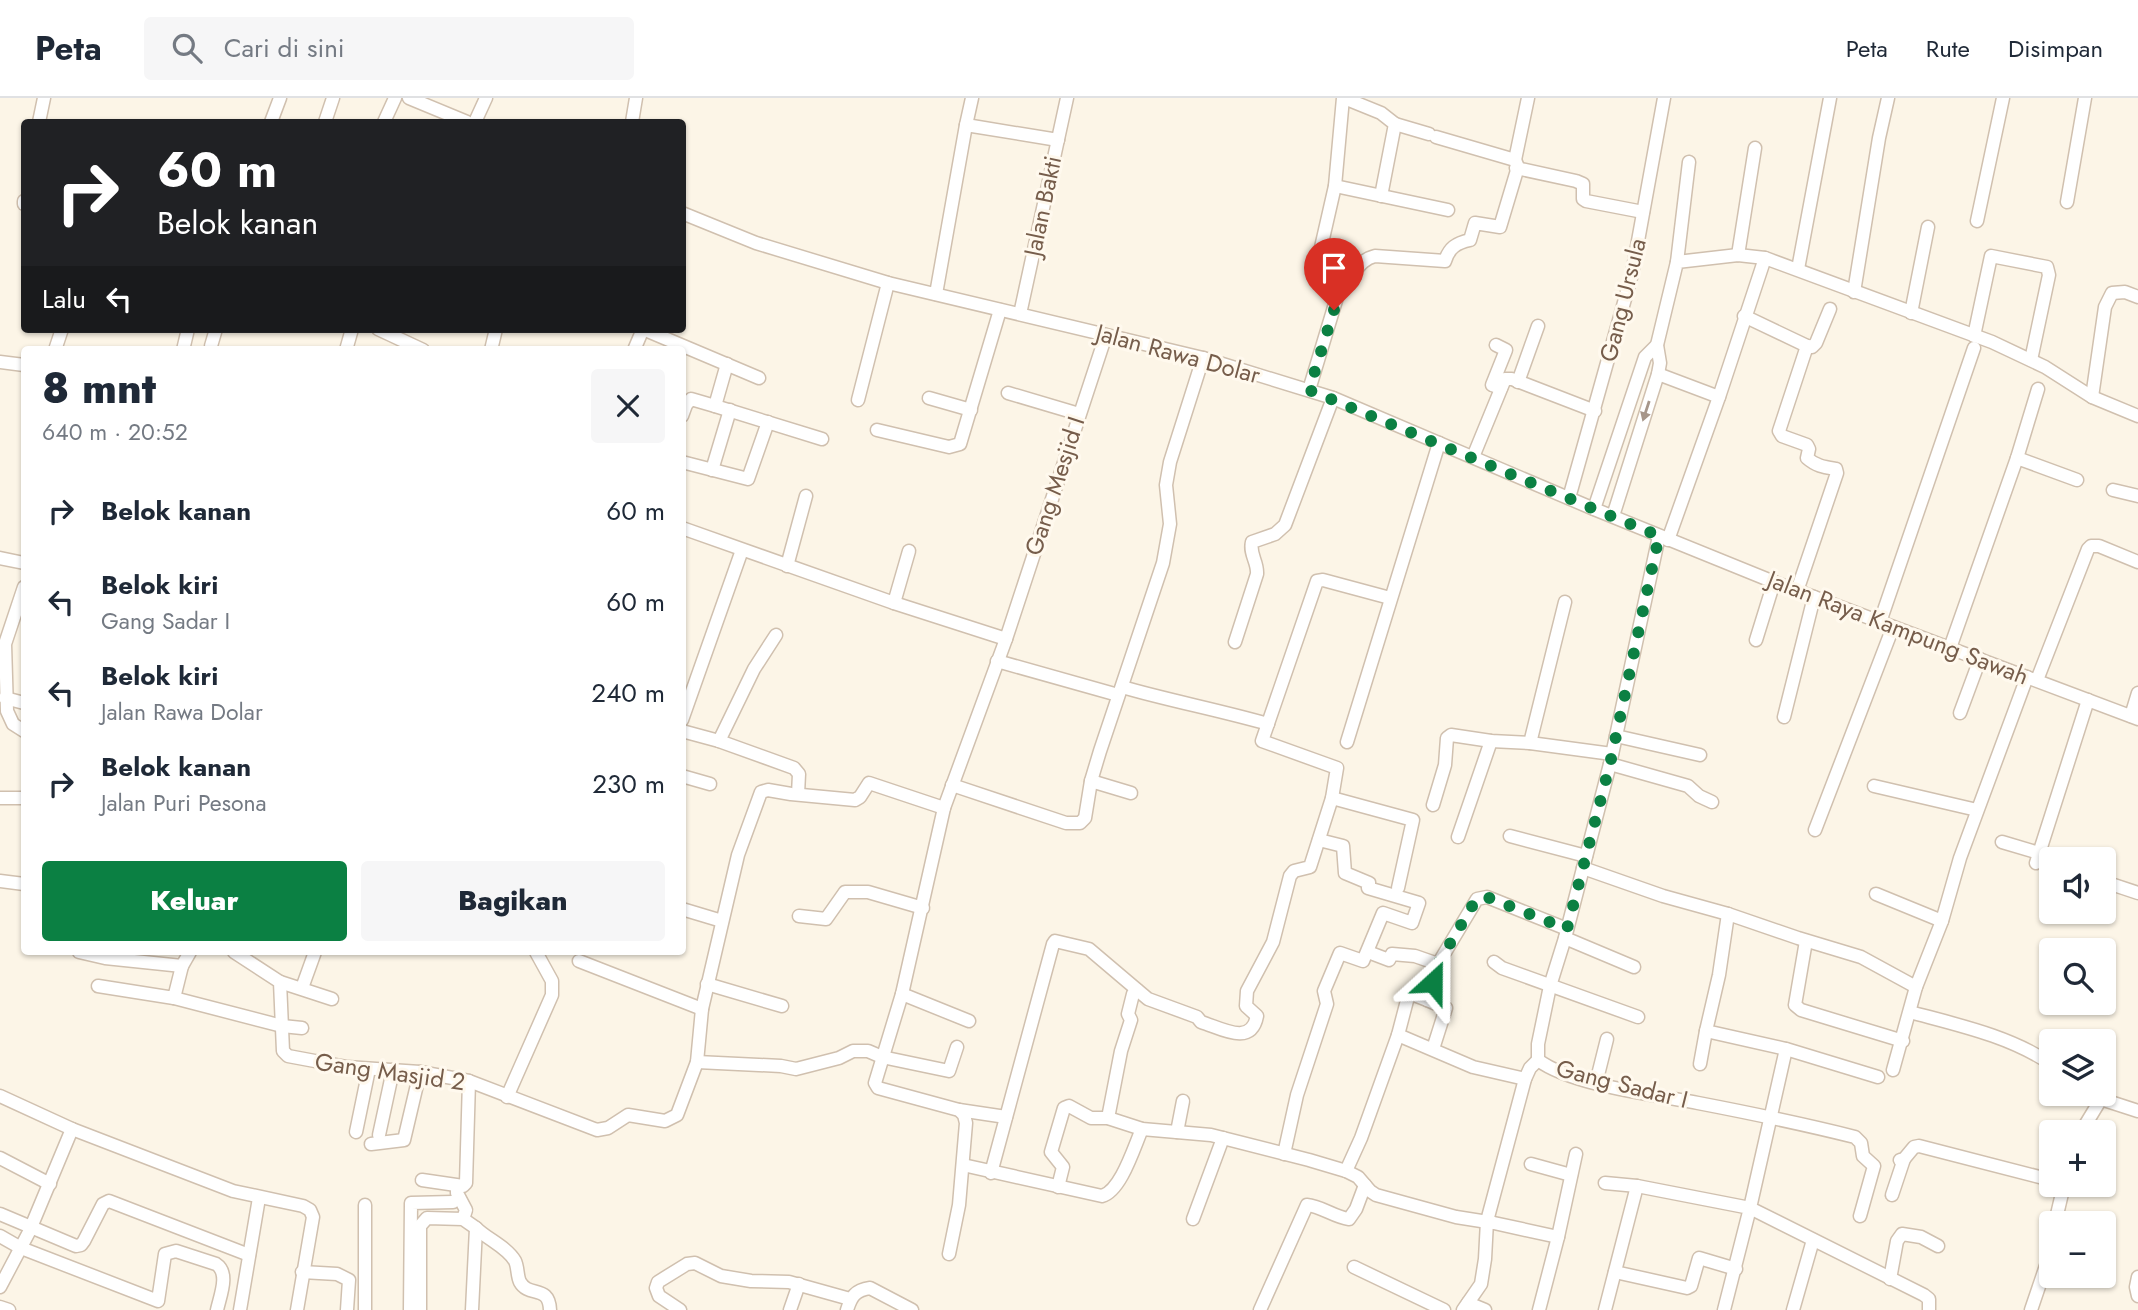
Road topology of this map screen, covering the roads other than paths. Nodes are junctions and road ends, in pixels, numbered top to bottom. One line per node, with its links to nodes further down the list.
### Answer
1 (44, 98): 17 (street)
2 (280, 98): 18 (street)
3 (333, 98): 19 (street)
4 (395, 98): 20 (street)
5 (408, 98): 21 (street)
6 (486, 98): 22 (street)
7 (636, 98): 23 (street)
8 (972, 98): 25 (street)
9 (1067, 98): 26 (street, Jalan Bakti)
10 (1344, 98): 24 (street); 30 (street)
11 (1528, 98): 29 (street)
12 (1664, 98): 34 (street, Gang Ursula)
13 (1830, 98): 41 (street)
14 (1888, 98): 44 (street)
15 (2003, 98): 36 (street)
16 (2085, 98): 32 (street)
17 (41, 119)
18 (272, 119)
19 (326, 119)
20 (385, 119)
21 (460, 119)
22 (476, 119)
23 (632, 119)
24 (1395, 124): 29 (street); 31 (street)
25 (967, 125): 26 (street); 45 (street)
26 (1058, 140): 50 (street, Jalan Bakti)
27 (1755, 148): 38 (street)
28 (1689, 162): 40 (street)
29 (1515, 164): 34 (street); 43 (street)
30 (1335, 186): 31 (street); 43 (street)
31 (1381, 196): 33 (street)
32 (2067, 202)
33 (1448, 210)
34 (1643, 212): 86 (street, Gang Ursula)
35 (686, 217): 42 (street, Jalan Rawa Dolar)
36 (1977, 221)
37 (1928, 227): 49 (street)
38 (1738, 255): 39 (street); 40 (street)
39 (1765, 258): 41 (street); 51 (street, Gang Sadar I)
40 (1678, 262): 59 (street)
41 (1798, 269): 44 (street)
42 (888, 283): 45 (street, Jalan Rawa Dolar); 81 (street)
43 (1341, 284): 75 (street)
44 (1854, 292): 49 (street)
45 (936, 295): 48 (street, Jalan Rawa Dolar)
46 (2138, 297): 78 (street)
47 (1830, 309): 63 (street)
48 (1000, 310): 50 (street, Jalan Rawa Dolar); 85 (street)
49 (1911, 313): 57 (street)
50 (1020, 314): 56 (street, Jalan Rawa Dolar)
51 (1744, 316): 63 (street); 77 (street, Gang Sadar I)
52 (1538, 326): 72 (street)
53 (215, 333): 60 (street)
54 (387, 333): 61 (street)
55 (653, 333): 62 (street)
56 (1106, 335): 65 (street, Jalan Rawa Dolar); 87 (street, Gang Mesjid I)
57 (1974, 342): 66 (street); 66 (street); 119 (street)
58 (1496, 345): 73 (street)
59 (1657, 345): 70 (street); 102 (street)
60 (211, 346)
61 (414, 346)
62 (684, 346)
63 (1807, 346): 113 (street)
64 (686, 347): 68 (street)
65 (1203, 358): 75 (street, Jalan Rawa Dolar); 129 (street)
66 (2031, 360): 78 (street)
67 (0, 362): 69 (street)
68 (727, 364): 71 (street); 83 (street)
69 (21, 365)
70 (1658, 374): 77 (street); 103 (street, one-way to 103)
71 (759, 377)
72 (1518, 382): 73 (street); 86 (street)
73 (1501, 388): 93 (street)
74 (2038, 389): 94 (street)
75 (1309, 390): 80 (street, Jalan Rawa Dolar)
76 (1008, 393): 87 (street)
77 (1719, 397): 105 (street, Gang Sadar I)
78 (2092, 397): 88 (street)
79 (929, 398): 85 (street)
80 (1333, 398): 92 (street, Jalan Rawa Dolar); 123 (street)
81 (858, 400)
82 (686, 405): 83 (street)
83 (715, 406): 84 (street)
84 (730, 410): 89 (street); 96 (street)
85 (971, 410): 90 (street)
86 (1595, 411): 101 (street, Gang Ursula)
87 (1079, 414): 121 (street, Gang Mesjid I)
88 (2138, 416)
89 (768, 422): 91 (street); 96 (street)
90 (877, 430)
91 (822, 439)
92 (1439, 443): 93 (street, Jalan Rawa Dolar); 116 (street)
93 (1473, 457): 101 (street, Jalan Rawa Dolar)
94 (2017, 457): 97 (street); 125 (street)
95 (686, 463): 96 (street)
96 (712, 470)
97 (2077, 480)
98 (2113, 490): 100 (street)
99 (806, 496): 111 (street)
100 (2138, 496)
101 (1569, 498): 102 (street, Jalan Rawa Dolar)
102 (1594, 509): 103 (street, Jalan Rawa Dolar)
103 (1613, 516): 105 (street, Jalan Rawa Dolar)
104 (686, 529): 106 (street)
105 (1664, 538): 112 (street, Jalan Raya Kampung Sawah); 141 (street, Gang Sadar I)
106 (742, 550): 111 (street); 134 (street)
107 (909, 551): 118 (street)
108 (0, 558): 109 (street)
109 (21, 562)
110 (2138, 562): 128 (street)
111 (787, 566): 118 (street)
112 (1774, 582): 113 (street, Jalan Raya Kampung Sawah); 122 (street)
113 (1797, 591): 115 (street, Jalan Raya Kampung Sawah)
114 (21, 595): 124 (street)
115 (1814, 597): 119 (street, Jalan Raya Kampung Sawah); 136 (street)
116 (1390, 598): 138 (street); 144 (street)
117 (1565, 602): 145 (street)
118 (894, 603): 121 (street)
119 (1886, 625): 125 (street, Jalan Raya Kampung Sawah); 162 (street)
120 (776, 635): 142 (street)
121 (1006, 639): 127 (street, Gang Mesjid I)
122 (1756, 640)
123 (1235, 642)
124 (3, 643): 131 (street)
125 (1950, 648): 126 (street, Jalan Raya Kampung Sawah)
126 (1980, 659): 128 (street, Jalan Raya Kampung Sawah); 135 (street)
127 (997, 661): 129 (street); 151 (street, Gang Mesjid I)
128 (2032, 679): 132 (street, Jalan Raya Kampung Sawah); 161 (street)
129 (1120, 691): 138 (street); 149 (street)
130 (2138, 693): 137 (street)
131 (5, 698): 133 (street); 139 (street)
132 (2088, 700): 137 (street, Jalan Raya Kampung Sawah); 166 (street)
133 (21, 702)
134 (686, 709)
135 (1960, 713)
136 (1784, 717)
137 (2135, 718)
138 (1268, 724): 157 (street)
139 (21, 729)
140 (686, 733): 142 (street)
141 (1616, 736): 146 (street); 147 (street, Gang Sadar I)
142 (719, 741): 154 (street)
143 (1491, 741): 145 (street); 159 (street); 164 (street)
144 (1347, 742)
145 (1530, 743): 147 (street)
146 (1700, 755)
147 (1611, 759): 158 (street); 167 (street, Gang Sadar I)
148 (686, 777): 150 (street)
149 (1091, 781): 151 (street); 153 (street)
150 (710, 784)
151 (952, 785): 160 (street, Gang Mesjid I)
152 (1874, 786): 161 (street)
153 (1131, 793)
154 (798, 794): 160 (street); 179 (street, Gang Masjid 2)
155 (0, 797): 156 (street)
156 (21, 798)
157 (1332, 798): 165 (street); 171 (street)
158 (1712, 802)
159 (1433, 805)
160 (944, 808): 174 (street, Gang Mesjid I)
161 (1977, 810): 178 (street)
162 (1815, 830)
163 (1510, 836): 167 (street)
164 (1458, 837)
165 (1319, 840): 182 (street); 199 (street)
166 (2002, 842)
167 (1584, 862): 176 (street); 180 (street, Gang Sadar I)
168 (0, 881): 169 (street)
169 (21, 884)
170 (2116, 886): 172 (street)
171 (1398, 888)
172 (2138, 893)
173 (1876, 894): 178 (street)
174 (923, 908): 177 (street); 200 (street, Gang Mesjid I)
175 (686, 910): 179 (street)
176 (1728, 914): 181 (street); 211 (street)
177 (799, 916)
178 (1942, 921): 197 (street)
179 (722, 922): 194 (street, Gang Masjid 2)
180 (1566, 933): 190 (street); 192 (street); 196 (street, Gang Sadar I)
181 (1806, 941): 197 (street); 214 (street)
182 (1368, 952): 190 (street); 245 (street)
183 (92, 955): 191 (street)
184 (188, 955): 191 (street)
185 (239, 955): 193 (street)
186 (314, 955): 198 (street)
187 (538, 955): 232 (street)
188 (579, 961): 205 (street)
189 (1494, 962): 196 (street)
190 (1438, 964): 203 (street)
191 (182, 966): 201 (street)
192 (1634, 967)
193 (280, 982): 198 (street); 209 (street, Gang Masjid 2)
194 (708, 984): 204 (street); 205 (street, Gang Masjid 2)
195 (98, 986): 201 (street)
196 (1550, 986): 207 (street); 220 (street, Gang Sadar I)
197 (1916, 987): 206 (street)
198 (302, 988): 202 (street)
199 (1137, 990): 237 (street); 238 (street)
200 (902, 994): 208 (street); 219 (street, Gang Mesjid I)
201 (174, 998): 209 (street)
202 (332, 999)
203 (1427, 1000): 212 (street); 216 (street)
204 (782, 1006)
205 (702, 1009): 221 (street, Gang Masjid 2)
206 (1910, 1012): 214 (street); 218 (street)
207 (1638, 1017)
208 (969, 1021)
209 (282, 1026): 210 (street); 223 (street, Gang Masjid 2)
210 (302, 1028)
211 (1706, 1031): 217 (street); 222 (street)
212 (1398, 1035): 216 (street); 250 (street)
213 (1607, 1039): 230 (street)
214 (1903, 1041): 225 (street)
215 (957, 1047): 219 (street)
216 (1433, 1049): 228 (street)
217 (1786, 1049): 227 (street); 239 (street)
218 (2039, 1056)
219 (882, 1057): 221 (street); 235 (street, Gang Mesjid I)
220 (1538, 1060): 228 (street); 230 (street, Gang Sadar I)
221 (697, 1062): 232 (street, Gang Masjid 2)
222 (1700, 1064)
223 (369, 1069): 224 (street, Gang Masjid 2); 242 (street)
224 (393, 1070): 226 (street, Gang Masjid 2); 226 (street)
225 (1893, 1070)
226 (420, 1072): 229 (street, Gang Masjid 2)
227 (1878, 1076)
228 (1525, 1079): 270 (street)
229 (469, 1082): 232 (street, Gang Masjid 2); 258 (street)
230 (1596, 1083): 239 (street, Gang Sadar I)
231 (0, 1096): 240 (street)
232 (507, 1097)
233 (1183, 1101): 243 (street)
234 (2116, 1103): 236 (street)
235 (959, 1111): 237 (street); 249 (street)
236 (2138, 1111)
237 (1006, 1117): 251 (street)
238 (1108, 1118): 241 (street); 260 (street)
239 (1771, 1118): 265 (street); 267 (street, Gang Sadar I)
240 (72, 1129): 256 (street); 262 (street)
241 (1142, 1129): 243 (street); 260 (street)
242 (356, 1132)
243 (1177, 1132): 244 (street)
244 (1223, 1138): 245 (street); 269 (street)
245 (1284, 1154): 250 (street)
246 (1576, 1154): 252 (street)
247 (0, 1158): 256 (street)
248 (1531, 1164): 252 (street)
249 (963, 1165): 251 (street); 277 (street)
250 (1346, 1171): 257 (street)
251 (991, 1173): 260 (street)
252 (1571, 1175): 273 (street)
253 (2039, 1177): 261 (street)
254 (422, 1180): 258 (street)
255 (1605, 1183): 259 (street)
256 (50, 1184): 274 (street)
257 (1365, 1185): 270 (street); 306 (street)
258 (457, 1186): 268 (street)
259 (1637, 1186): 265 (street); 282 (street)
260 (1058, 1187)
261 (1892, 1195)
262 (258, 1198): 278 (street); 281 (street)
263 (453, 1202): 300 (street)
264 (365, 1205): 299 (street)
265 (1751, 1208): 275 (street); 280 (street)
266 (0, 1214): 274 (street)
267 (1860, 1216)
268 (463, 1219): 271 (street); 301 (street)
269 (1193, 1219)
270 (1487, 1222): 273 (street); 292 (street)
271 (476, 1228): 302 (street); 303 (street)
272 (0, 1236): 274 (street)
273 (1558, 1237): 309 (street)
274 (26, 1238): 278 (street); 287 (street); 290 (street)
275 (1814, 1240): 284 (street); 312 (street)
276 (1938, 1246): 284 (street)
277 (948, 1254)
278 (249, 1255): 296 (street)
279 (1354, 1267): 307 (street)
280 (1736, 1269): 282 (street); 311 (street)
281 (302, 1272): 297 (street); 298 (street)
282 (1615, 1272): 310 (street)
283 (2138, 1277): 288 (street)
284 (1890, 1279): 313 (street)
285 (799, 1284): 289 (street); 304 (street); 305 (street)
286 (2039, 1286): 314 (street)
287 (0, 1287)
288 (2138, 1296)
289 (849, 1305): 293 (street)
290 (157, 1306): 295 (street)
291 (0, 1307): 294 (street)
292 (1465, 1307): 308 (street)
293 (907, 1308)
294 (9, 1310)
295 (217, 1310)
296 (240, 1310)
297 (296, 1310)
298 (347, 1310)
299 (365, 1310)
300 (410, 1310)
301 (420, 1310)
302 (472, 1310)
303 (550, 1310)
304 (680, 1310)
305 (790, 1310)
306 (1261, 1310)
307 (1444, 1310)
308 (1485, 1310)
309 (1539, 1310)
310 (1605, 1310)
311 (1724, 1310)
312 (1793, 1310)
313 (1929, 1310)
314 (2031, 1310)

